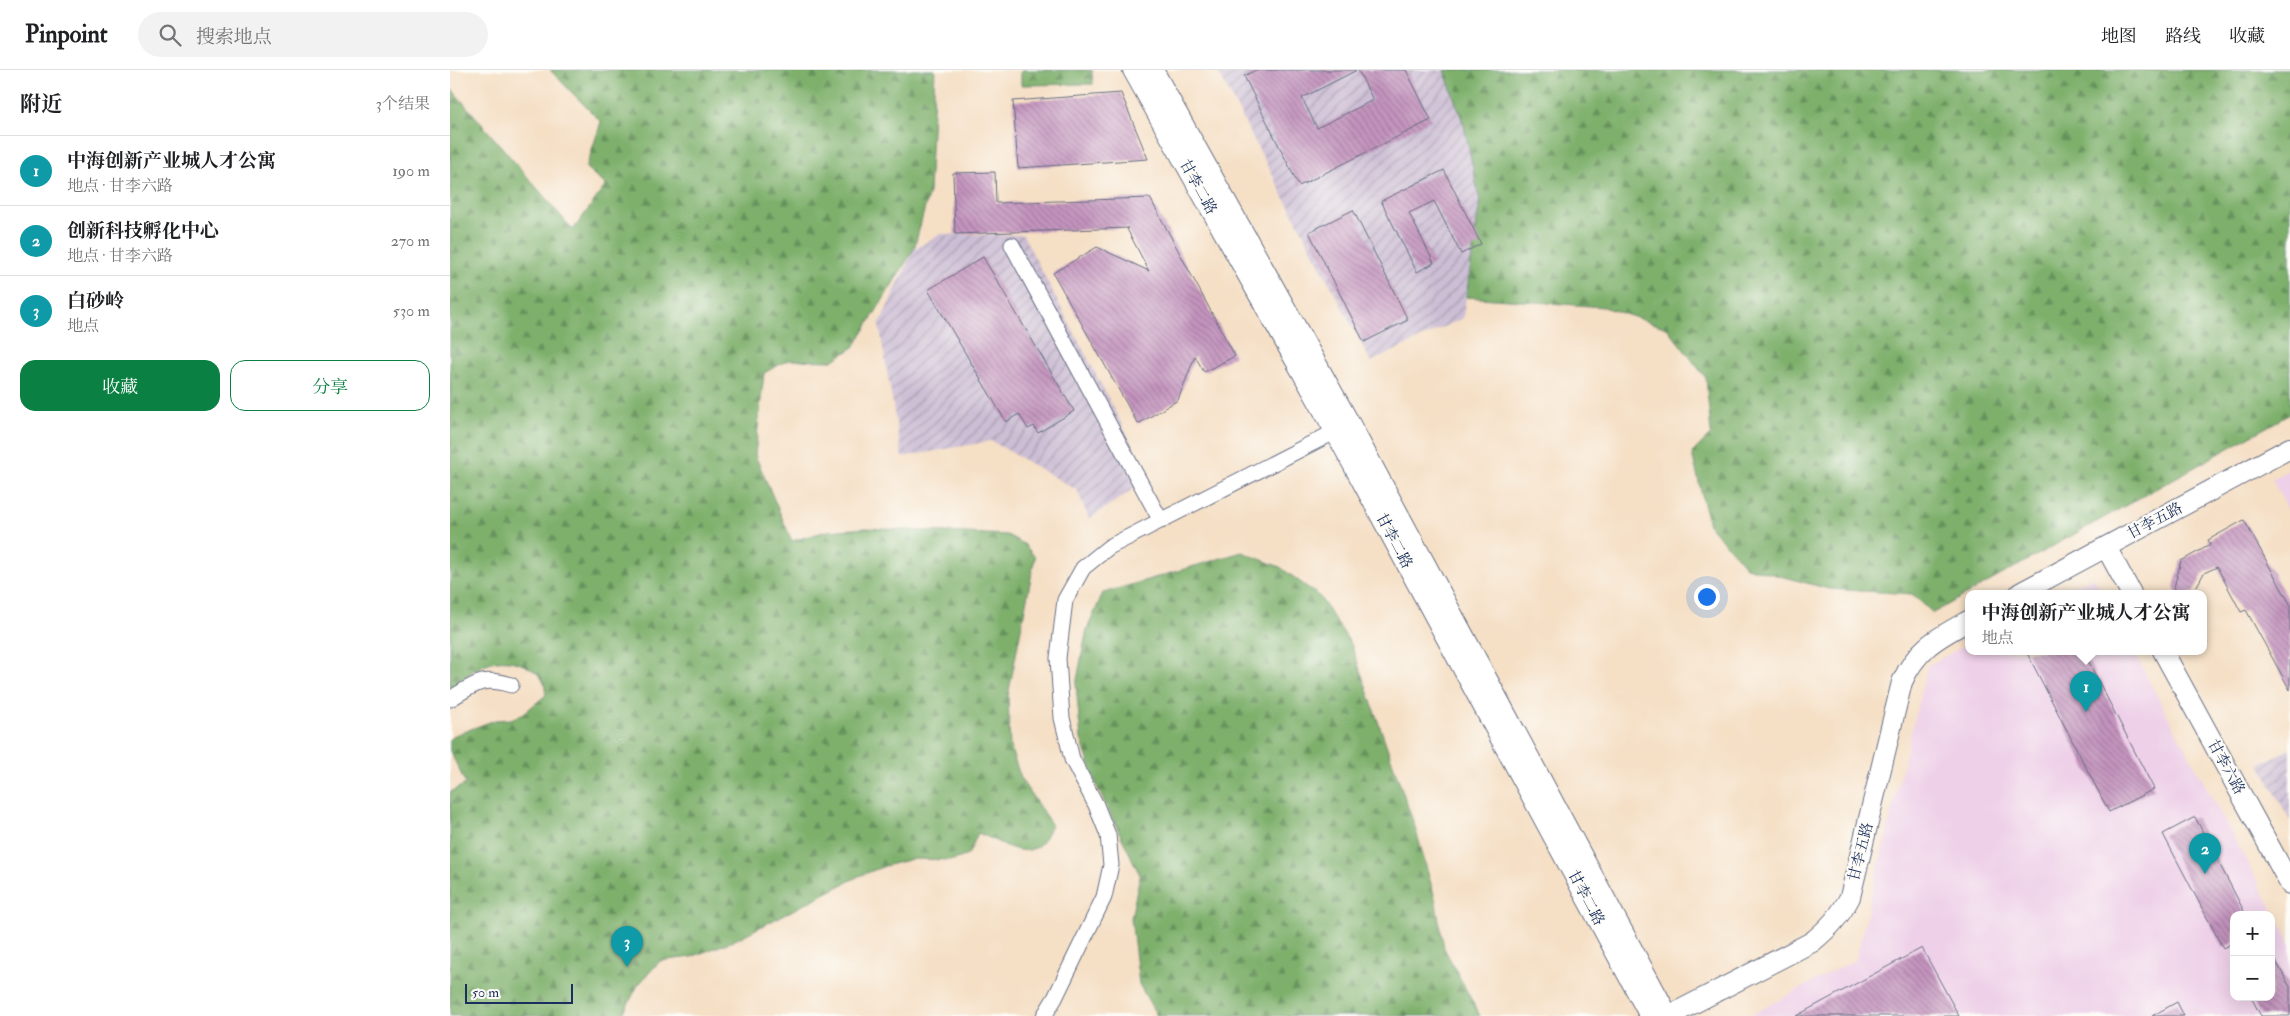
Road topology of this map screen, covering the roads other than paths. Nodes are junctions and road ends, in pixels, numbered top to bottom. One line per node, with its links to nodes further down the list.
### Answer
1 (1132, 70): 4 (main road, 甘李二路)
2 (1153, 70): 4 (main road, 甘李二路)
3 (1012, 245): 6 (street)
4 (1342, 427): 6 (street); 16 (main road, 甘李二路); 17 (main road, 甘李二路)
5 (2290, 448): 7 (main road, 甘李五路)
6 (1161, 521): 15 (street)
7 (2106, 547): 8 (main road, 甘李五路); 9 (main road)
8 (2026, 590)
9 (2129, 590)
10 (1965, 623): 17 (main road, 甘李五路)
11 (2165, 655): 14 (main road, 甘李六路)
12 (512, 685): 13 (street)
13 (450, 699)
14 (2290, 884)
15 (1044, 1016)
16 (1650, 1016)
17 (1668, 1016)

